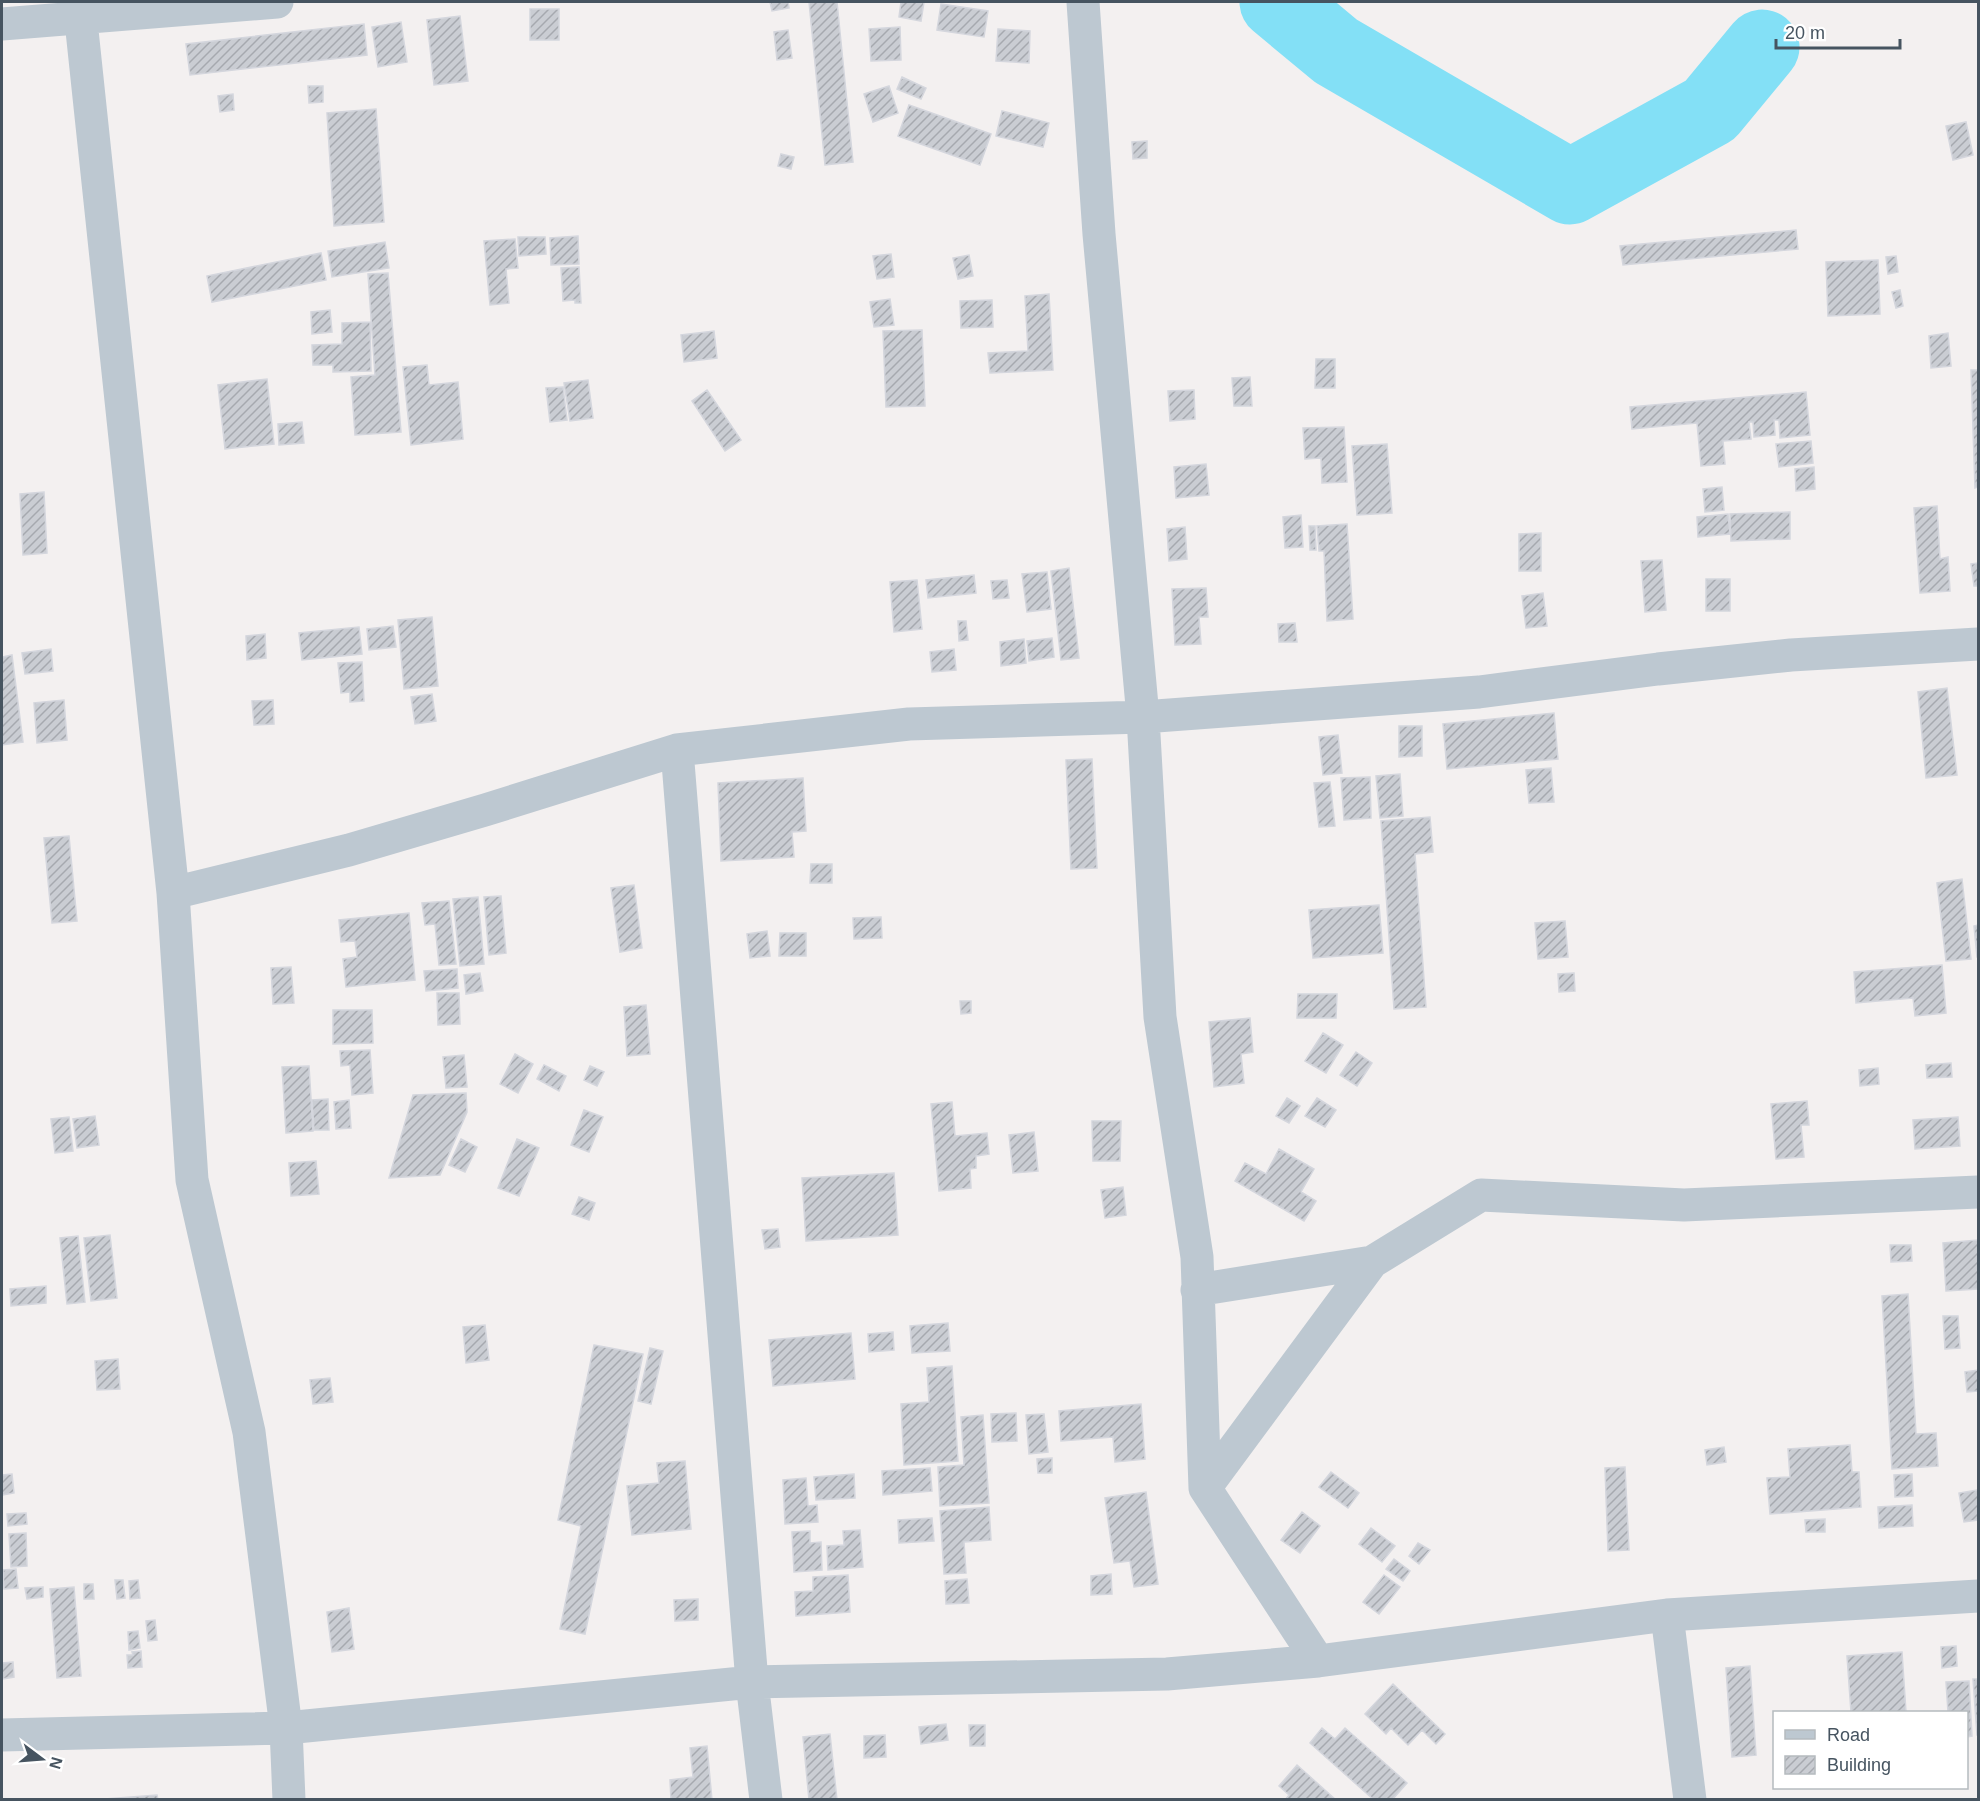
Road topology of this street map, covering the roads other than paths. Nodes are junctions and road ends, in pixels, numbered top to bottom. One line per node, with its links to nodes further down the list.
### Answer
1 (277, 2): 3 (street)
2 (1083, 2): 6 (street)
3 (80, 10): 4 (street); 8 (street)
4 (2, 24)
5 (1978, 644): 6 (street)
6 (1143, 717): 7 (street); 11 (street)
7 (676, 750): 8 (street); 16 (street)
8 (173, 893): 17 (street)
9 (1978, 1192): 10 (street)
10 (1372, 1262): 11 (street); 12 (street)
11 (1197, 1290): 12 (street)
12 (1205, 1488): 15 (street)
13 (1978, 1596): 14 (street)
14 (1667, 1614): 15 (street); 21 (street)
15 (1318, 1661): 16 (street)
16 (752, 1682): 17 (street); 20 (street)
17 (286, 1728): 18 (street); 19 (street)
18 (2, 1735)
19 (289, 1800)
20 (766, 1800)
21 (1690, 1800)

